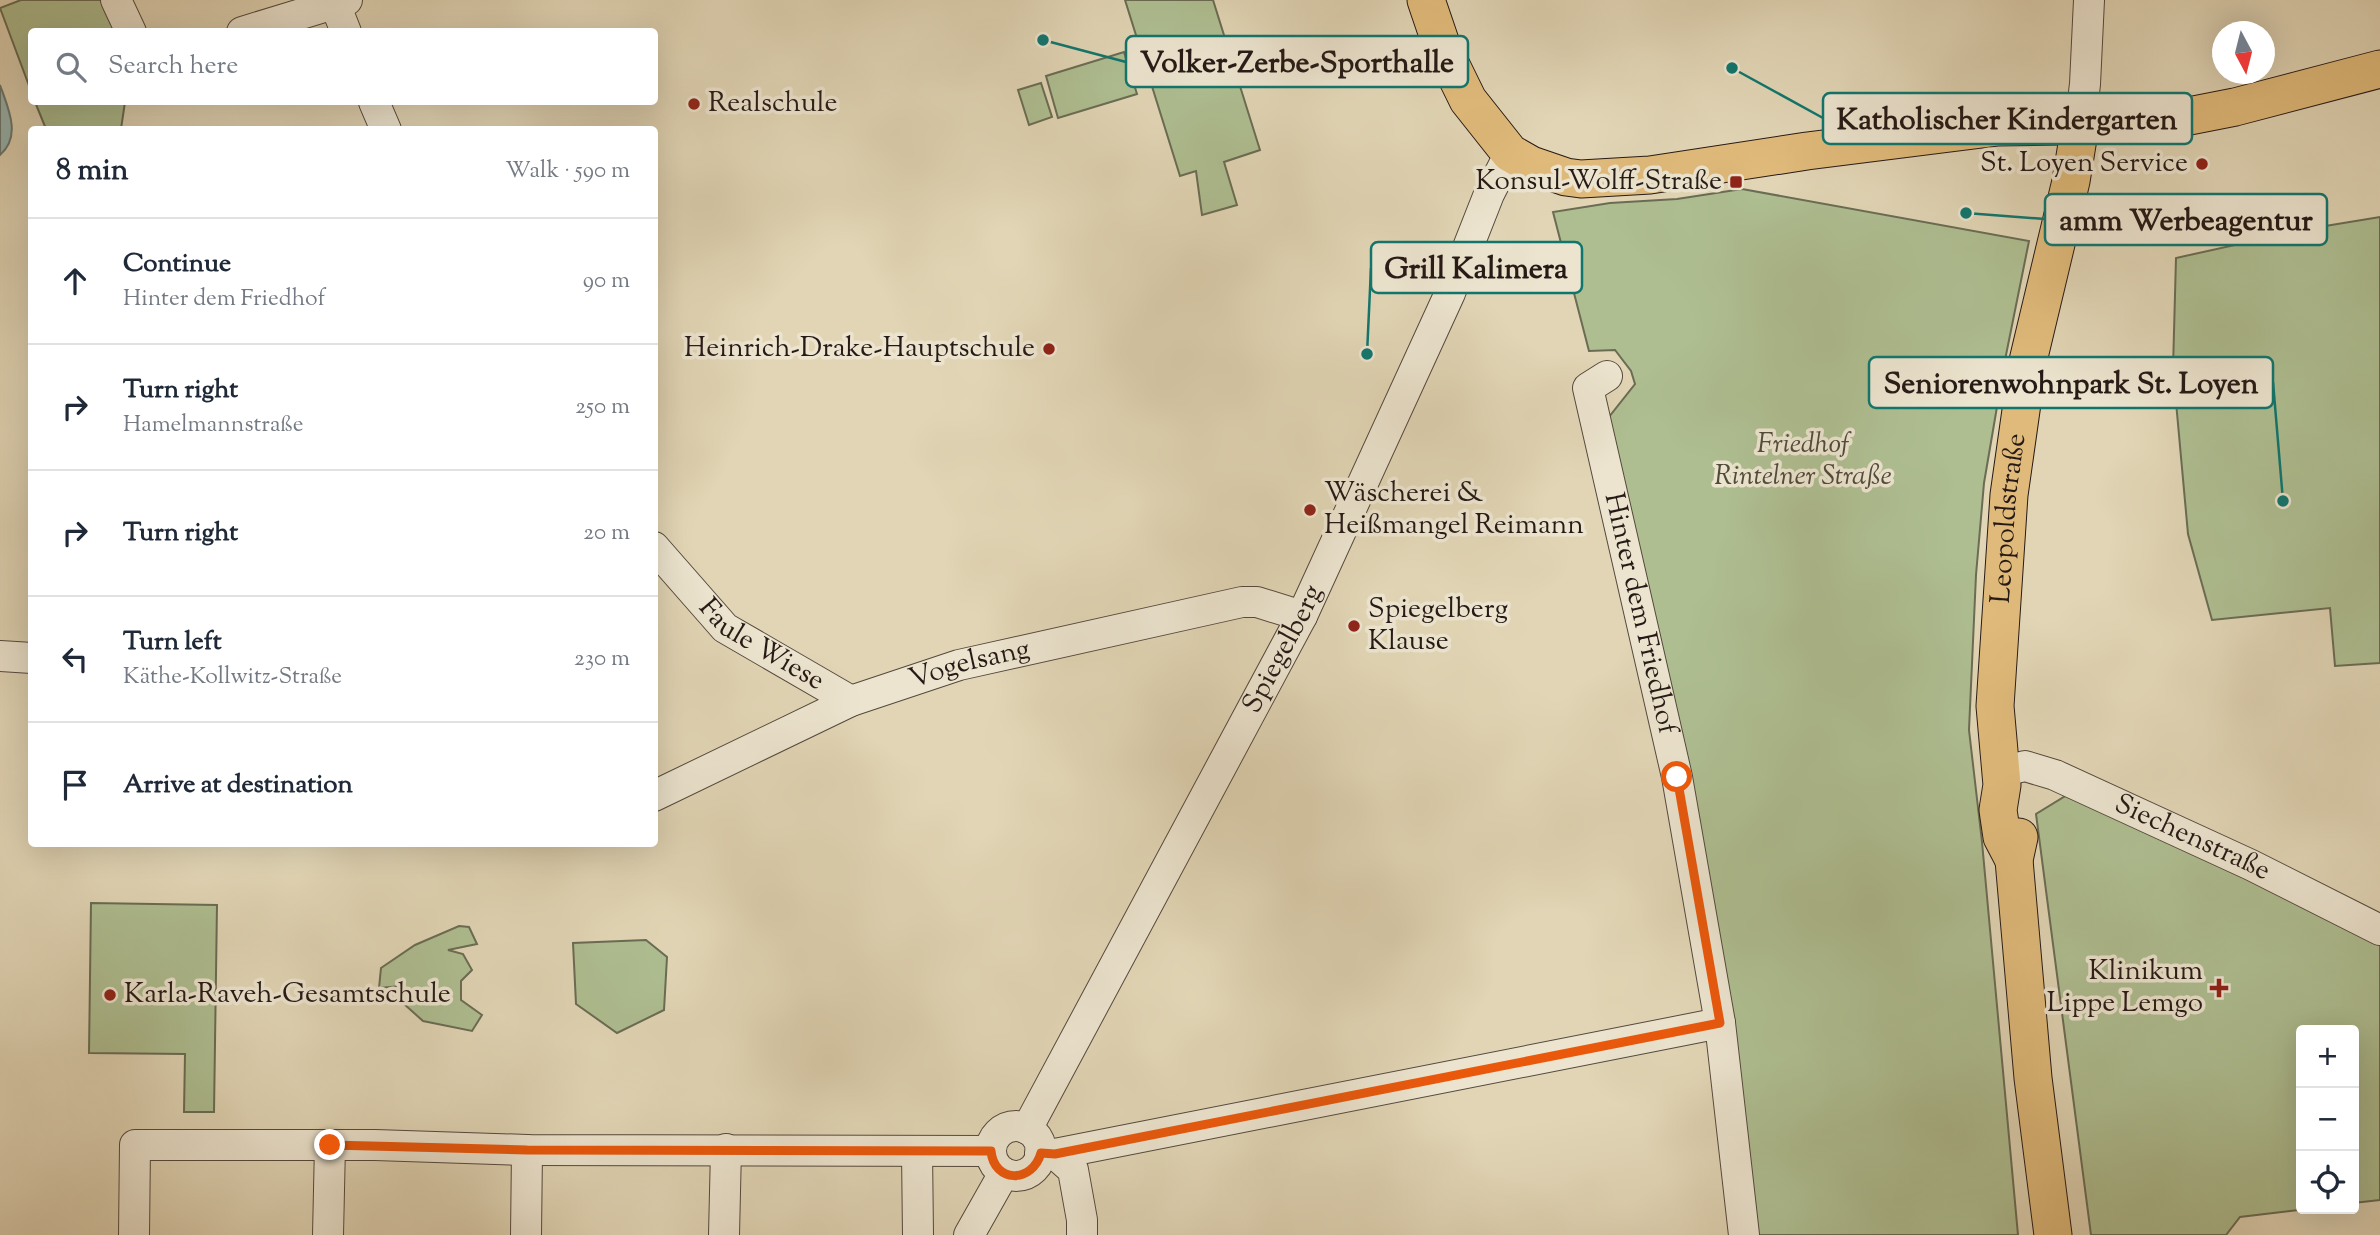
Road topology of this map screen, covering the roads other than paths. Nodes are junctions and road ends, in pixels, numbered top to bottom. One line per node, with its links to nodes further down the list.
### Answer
1 (116, 0): 5 (street)
2 (1426, 0): 12 (main road)
3 (2090, 0): 11 (street, Leopoldstraße)
4 (341, 2): 6 (street); 7 (street)
5 (129, 28)
6 (255, 28)
7 (345, 28)
8 (2380, 69): 11 (main road)
9 (375, 105): 10 (street)
10 (384, 126)
11 (2080, 127): 12 (main road); 19 (main road, Leopoldstraße)
12 (1510, 153): 15 (street, Spiegelberg)
13 (1607, 376): 22 (street, Hinter dem Friedhof)
14 (658, 552): 18 (street, Faule Wiese)
15 (1302, 615): 18 (street, Vogelsang); 24 (street, Spiegelberg)
16 (0, 656): 17 (street)
17 (28, 659)
18 (851, 701): 20 (street, Vogelsang)
19 (2001, 779): 21 (street, Siechenstraße); 37 (main road)
20 (658, 794)
21 (2380, 930)
22 (1720, 1023): 24 (street); 36 (street, Hinter dem Friedhof)
23 (330, 1145): 26 (street); 29 (street); 30 (street)
24 (1041, 1145): 28 (street); 28 (street); 35 (street)
25 (726, 1149): 26 (street); 27 (street); 32 (street)
26 (527, 1150): 31 (street)
27 (918, 1151): 28 (street); 33 (street)
28 (997, 1162): 34 (street)
29 (134, 1235)
30 (328, 1235)
31 (526, 1235)
32 (724, 1235)
33 (918, 1235)
34 (969, 1235)
35 (1082, 1235)
36 (1744, 1235)
37 (2053, 1235)

